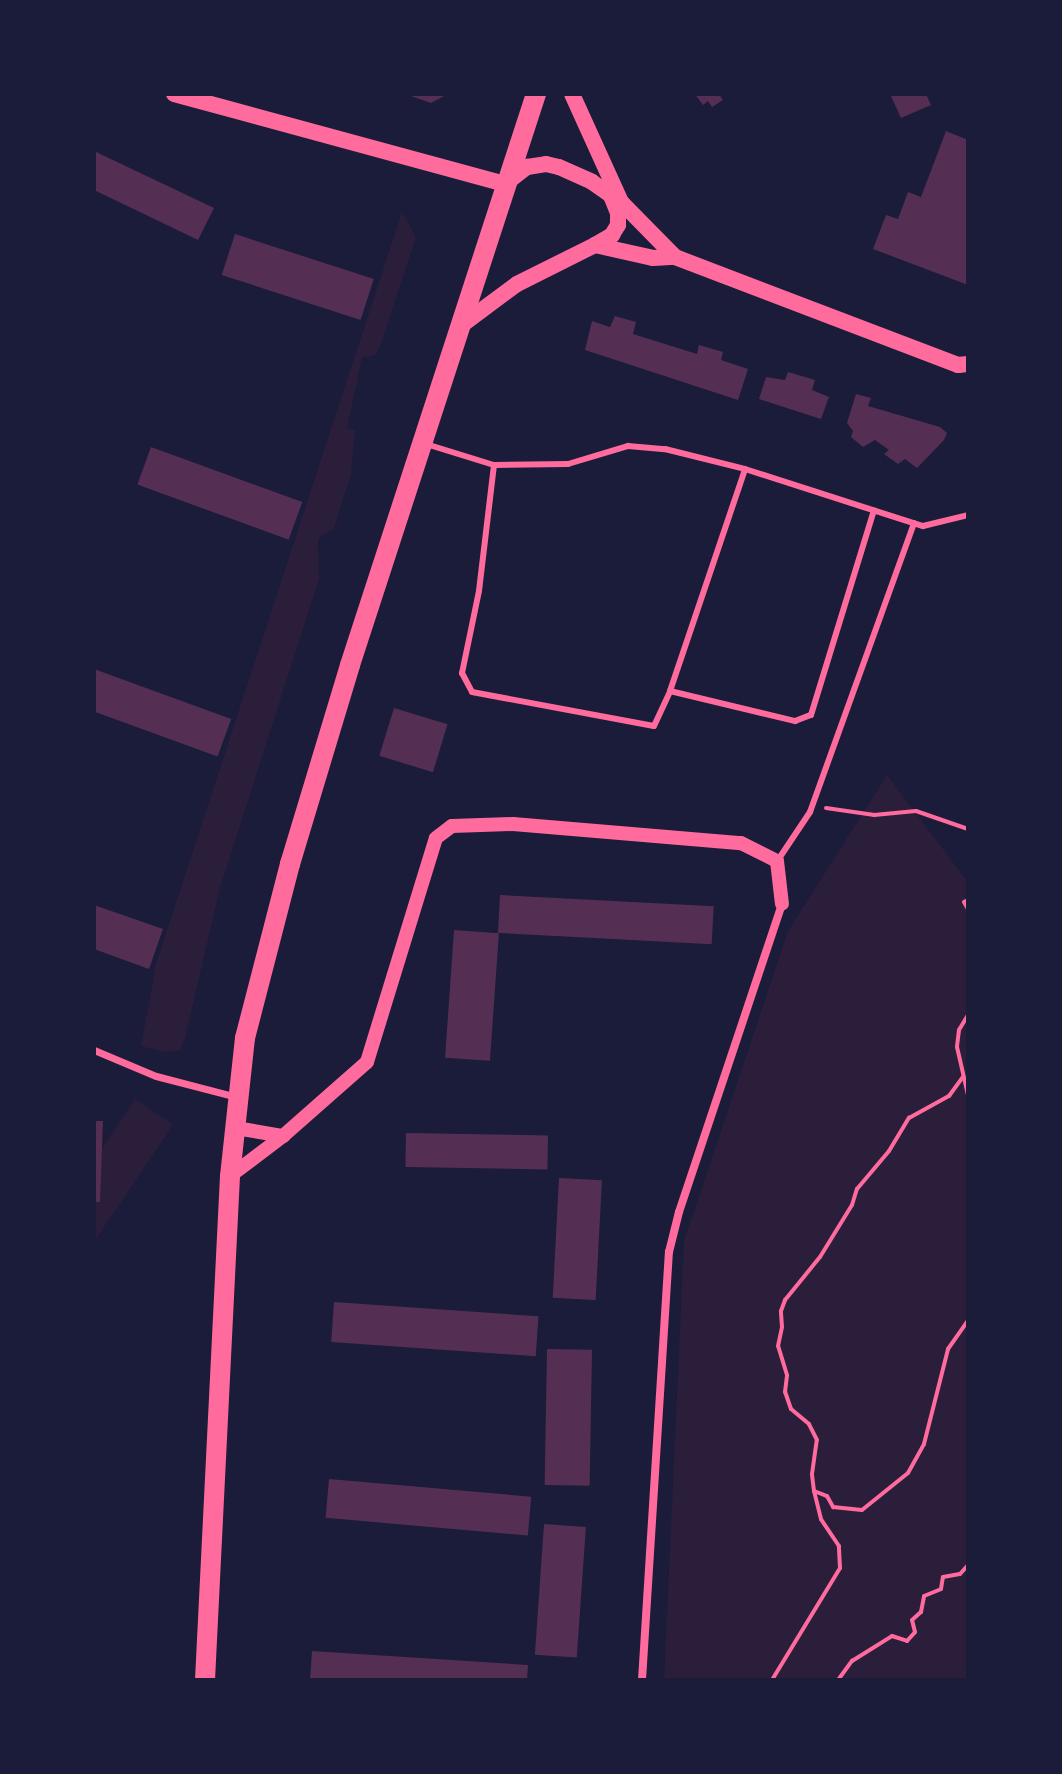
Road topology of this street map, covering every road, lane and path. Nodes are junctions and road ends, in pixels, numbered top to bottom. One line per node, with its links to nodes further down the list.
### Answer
1 (174, 94): 4 (main road)
2 (536, 94): 4 (main road)
3 (572, 94): 5 (main road)
4 (505, 184): 5 (main road); 8 (main road)
5 (616, 199): 6 (main road); 7 (main road)
6 (595, 245): 7 (main road); 8 (main road)
7 (675, 257): 9 (main road)
8 (457, 328): 10 (main road)
9 (968, 364)
10 (421, 443): 11 (lane); 27 (main road)
11 (494, 465): 12 (lane); 16 (lane)
12 (745, 469): 13 (lane); 16 (lane)
13 (874, 510): 15 (lane); 16 (lane)
14 (968, 515): 15 (lane)
15 (914, 523): 17 (lane)
16 (670, 691)
17 (810, 812): 18 (path); 19 (lane)
18 (968, 829)
19 (777, 861): 21 (street); 29 (street)
20 (968, 900): 22 (path)
21 (782, 904): 37 (street)
22 (968, 909)
23 (968, 1015): 25 (path)
24 (94, 1050): 27 (street)
25 (963, 1077): 26 (path); 32 (path)
26 (968, 1095)
27 (239, 1097): 28 (main road)
28 (236, 1128): 29 (street); 30 (main road)
29 (283, 1136): 30 (street)
30 (230, 1176): 36 (main road)
31 (968, 1320): 32 (path)
32 (814, 1491): 38 (path)
33 (968, 1514): 34 (path)
34 (968, 1523)
35 (968, 1565): 39 (path)
36 (205, 1680)
37 (642, 1680)
38 (772, 1680)
39 (838, 1680)

